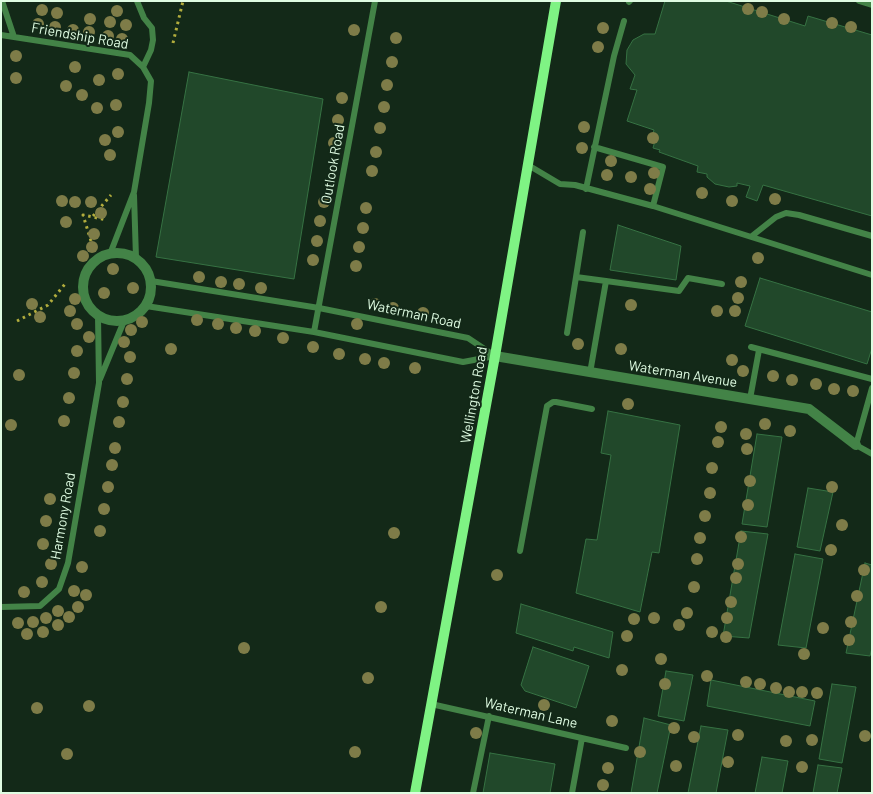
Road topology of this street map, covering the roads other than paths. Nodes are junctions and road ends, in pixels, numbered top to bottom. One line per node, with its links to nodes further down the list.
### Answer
1 (2, 1): 9 (lane)
2 (137, 1): 10 (lane)
3 (375, 1): 27 (lane, Outlook Road)
4 (556, 1): 12 (main road, Wellington Road)
5 (859, 1): 6 (lane)
6 (872, 5)
7 (624, 22): 11 (lane)
8 (1, 35): 9 (lane, Friendship Road)
9 (14, 37): 10 (lane, Friendship Road)
10 (143, 68): 14 (lane)
11 (594, 146): 13 (lane); 15 (lane)
12 (528, 165): 13 (lane); 34 (main road, Wellington Road)
13 (586, 189): 15 (lane)
14 (134, 192): 19 (lane); 20 (lane)
15 (653, 206): 17 (lane)
16 (583, 232): 22 (lane)
17 (752, 236): 18 (lane); 21 (lane)
18 (872, 236)
19 (110, 254): 20 (street); 28 (street)
20 (136, 258): 23 (street)
21 (872, 275)
22 (576, 277): 24 (lane); 31 (lane)
23 (151, 280): 26 (street); 27 (lane, Waterman Road)
24 (606, 281): 25 (lane); 35 (lane)
25 (722, 284)
26 (146, 306): 29 (street); 30 (lane)
27 (320, 308): 30 (lane, Outlook Road); 34 (lane, Waterman Road)
28 (98, 316): 29 (street); 37 (lane, Harmony Road)
29 (124, 321): 37 (lane, Harmony Road)
30 (314, 332): 34 (lane)
31 (567, 333)
32 (751, 348): 33 (lane)
33 (759, 350): 36 (lane); 39 (lane)
34 (495, 356): 35 (street, Waterman Avenue); 45 (main road, Wellington Road)
35 (590, 373): 39 (street, Waterman Avenue)
36 (872, 379)
37 (99, 383): 44 (lane, Harmony Road)
38 (872, 388): 41 (lane)
39 (750, 399): 41 (street, Waterman Avenue)
40 (592, 409): 43 (lane)
41 (856, 445): 42 (lane)
42 (872, 454)
43 (520, 551)
44 (1, 607)
45 (431, 704): 46 (lane, Waterman Lane); 49 (main road, Wellington Road)
46 (489, 716): 47 (lane, Waterman Lane); 50 (lane)
47 (582, 738): 48 (lane, Waterman Lane); 51 (lane)
48 (626, 748)
49 (415, 793)
50 (473, 793)
51 (572, 793)

